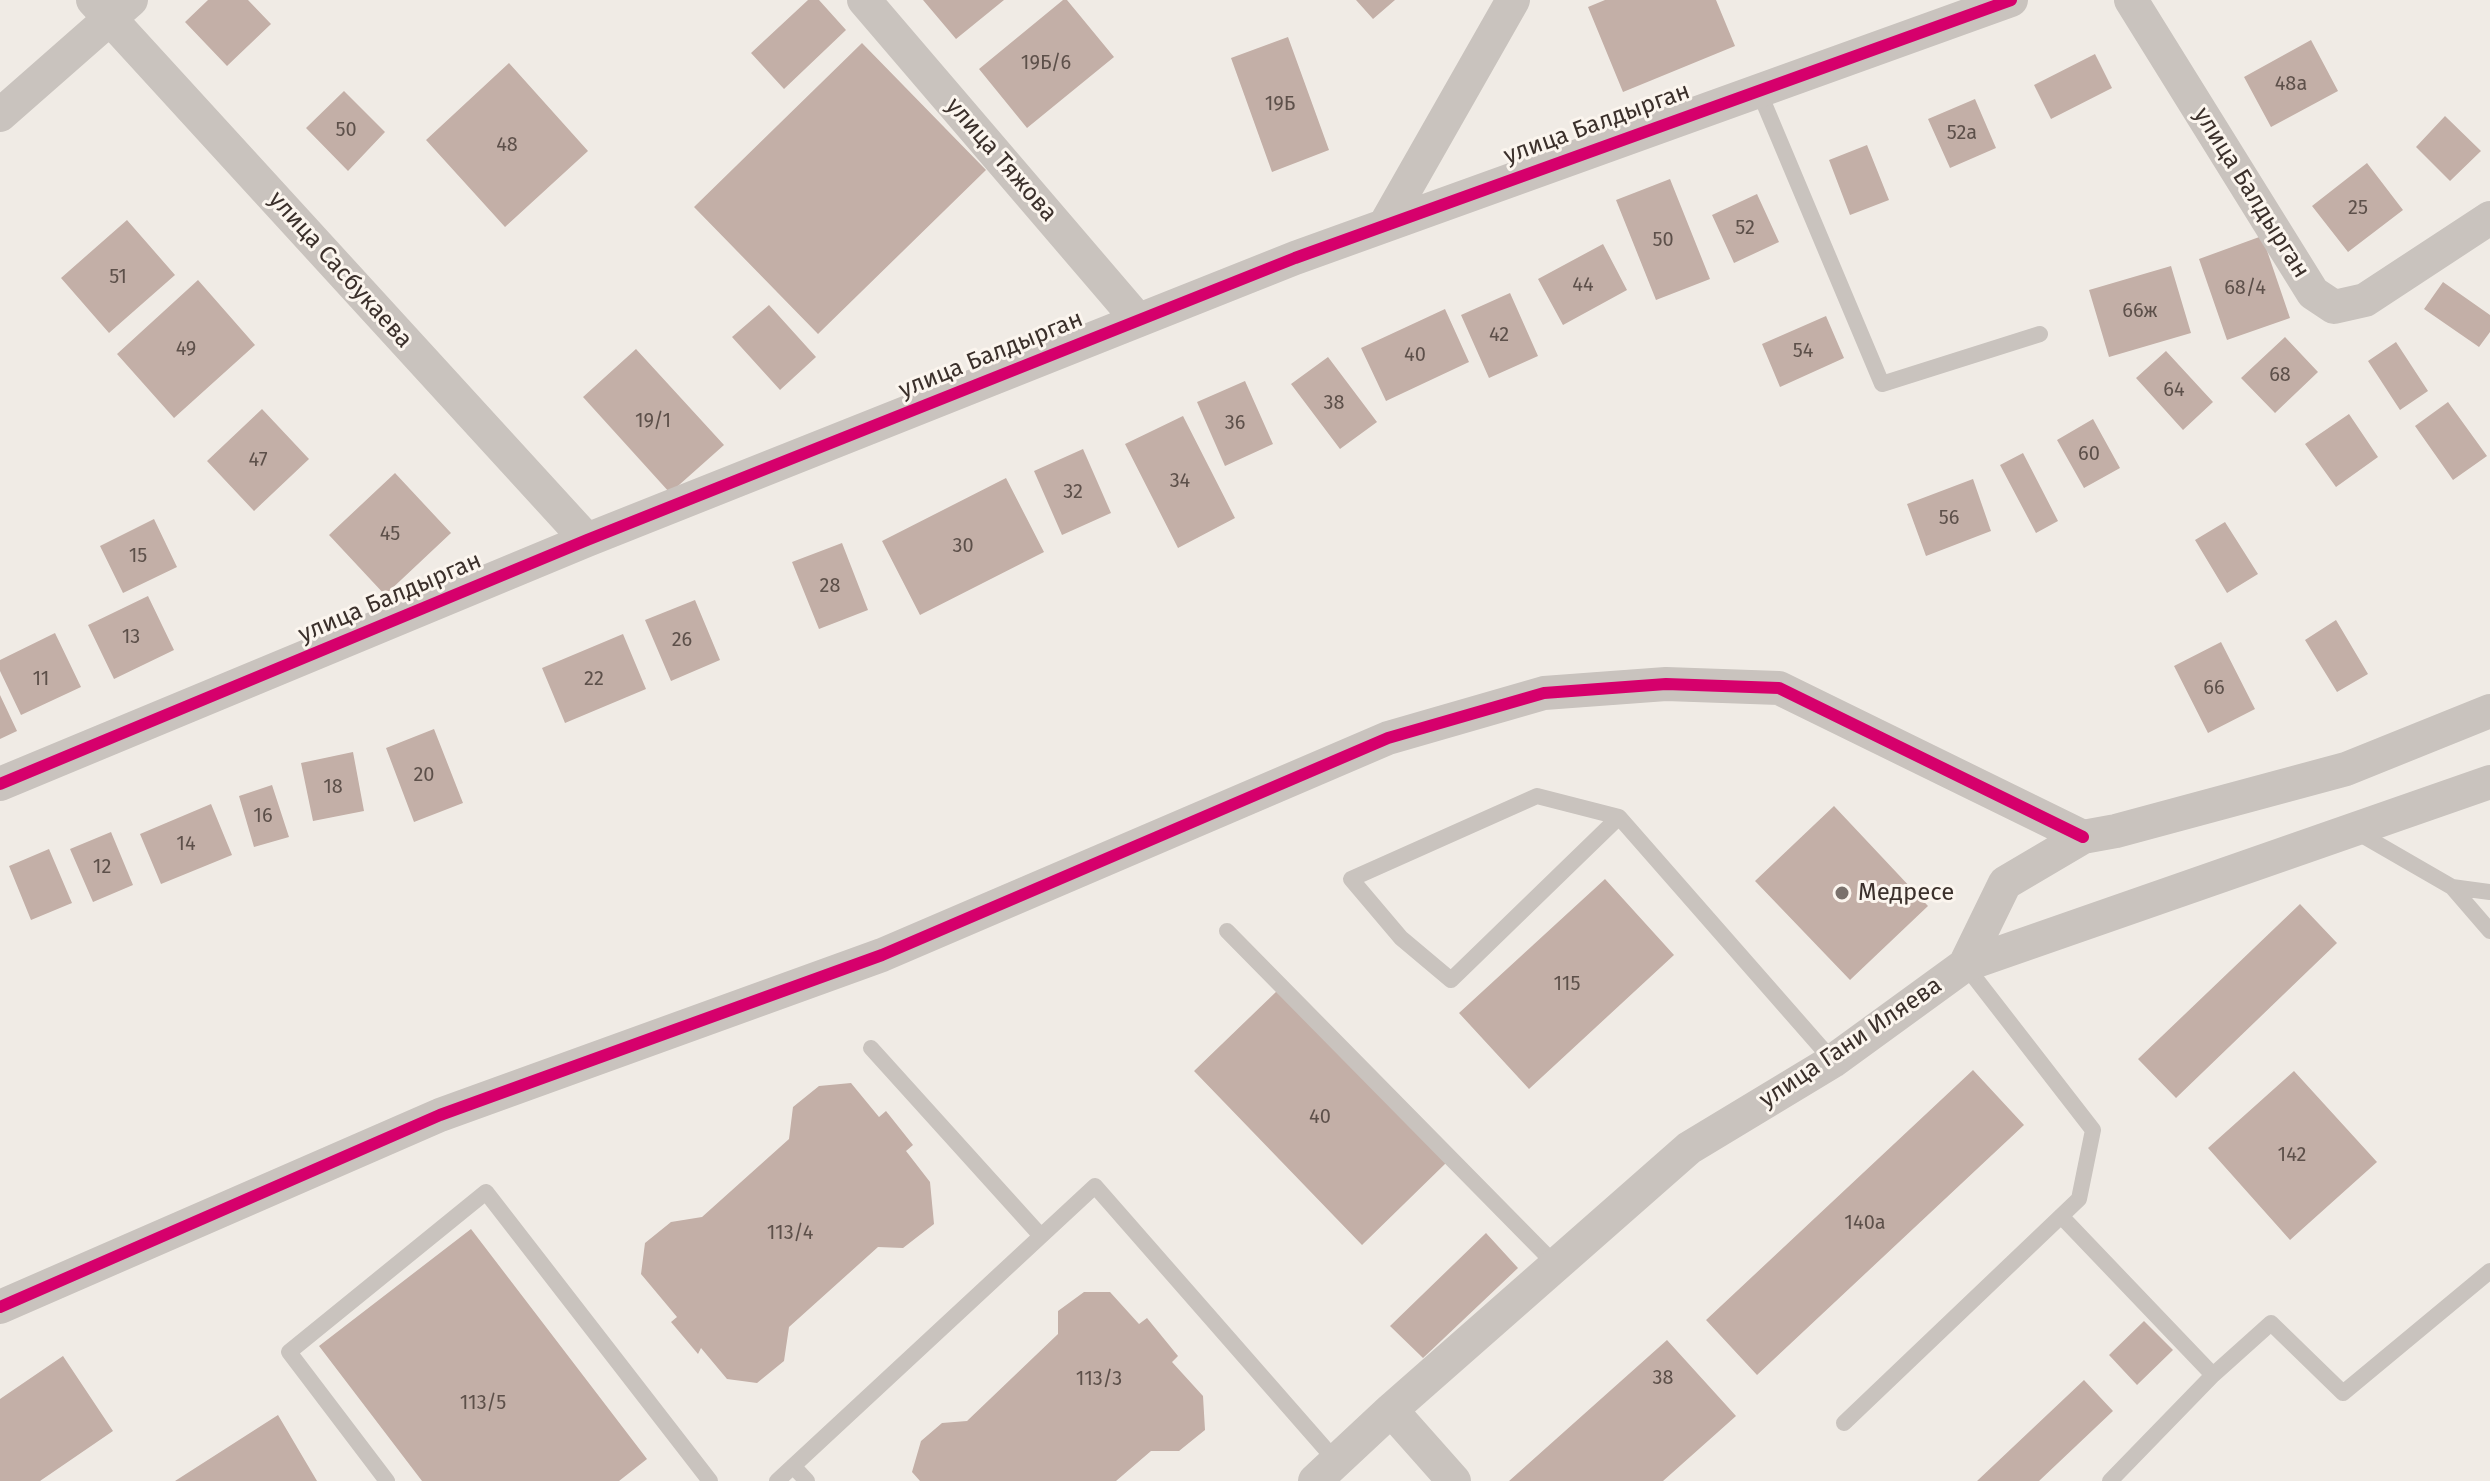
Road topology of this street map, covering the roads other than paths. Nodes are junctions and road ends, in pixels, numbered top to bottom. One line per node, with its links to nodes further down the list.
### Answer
1 (864, 0): 10 (street, улица Тяжова)
2 (1513, 0): 9 (street)
3 (2131, 0): 8 (street, улица Балдырган)
4 (1994, 3): 6 (street, улица Балдырган)
5 (112, 6): 7 (street); 12 (street, улица Сасбукаева)
6 (1758, 89): 9 (street, улица Балдырган); 11 (lane)
7 (0, 115)
8 (2490, 218)
9 (1385, 225): 10 (street, улица Балдырган)
10 (1138, 320): 12 (street, улица Балдырган)
11 (2040, 334)
12 (587, 540): 15 (street, улица Балдырган)
13 (2490, 711): 18 (street)
14 (2490, 782): 17 (street, улица Гани Иляева)
15 (0, 784)
16 (1619, 817): 16 (lane); 25 (lane)
17 (2352, 830): 19 (lane); 23 (street, улица Гани Иляева)
18 (2100, 834): 23 (street); 30 (street)
19 (2452, 887): 20 (lane); 22 (lane)
20 (2490, 892)
21 (1227, 931): 28 (lane)
22 (2490, 931)
23 (1965, 965): 25 (street, улица Гани Иляева); 26 (lane)
24 (871, 1048): 27 (lane)
25 (1833, 1061): 28 (street, улица Гани Иляева)
26 (2061, 1216): 31 (lane); 33 (lane)
27 (1041, 1236): 34 (lane); 35 (lane)
28 (1556, 1265): 32 (street, улица Гани Иляева)
29 (2490, 1271): 31 (lane)
30 (0, 1307)
31 (2213, 1375): 41 (lane)
32 (1391, 1410): 35 (street, улица Гани Иляева); 40 (street)
33 (1844, 1423)
34 (793, 1466): 38 (lane); 39 (lane)
35 (1326, 1471)
36 (387, 1481): 37 (lane)
37 (710, 1481)
38 (777, 1481)
39 (807, 1481)
40 (1454, 1481)
41 (2110, 1481)

